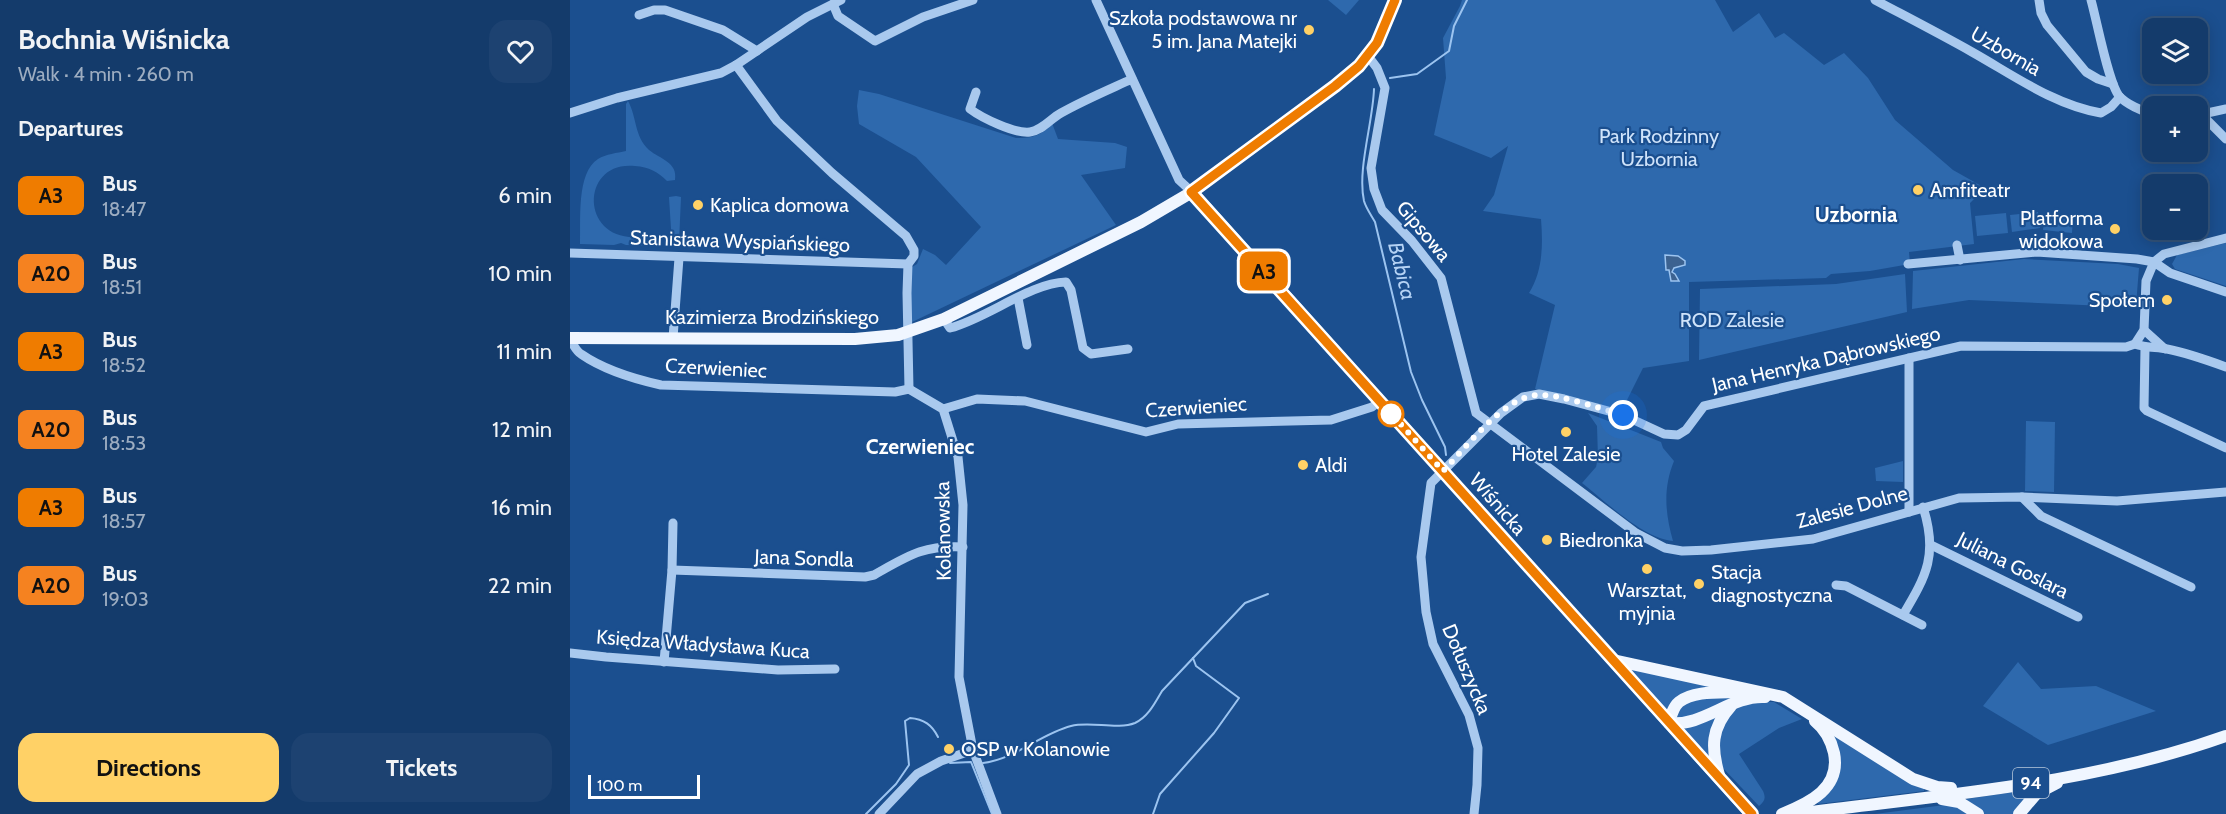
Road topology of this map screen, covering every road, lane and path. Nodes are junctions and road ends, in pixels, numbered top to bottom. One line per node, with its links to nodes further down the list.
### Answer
1 (973, 0): 7 (street)
2 (1096, 0): 12 (street)
3 (1395, 0): 10 (street)
4 (1875, 0): 15 (street, Uzbornia)
5 (2039, 0): 13 (street)
6 (2091, 0): 13 (street)
7 (837, 2): 9 (street)
8 (639, 15): 9 (street)
9 (757, 51): 11 (street)
10 (1368, 56): 22 (street); 48 (street, Gipsowa)
11 (736, 65): 18 (street); 29 (street)
12 (1132, 79): 14 (street); 22 (street)
13 (2113, 84): 15 (street)
14 (976, 92)
15 (2120, 97): 17 (street)
16 (2226, 109): 19 (street)
17 (2142, 110)
18 (570, 113)
19 (2208, 114)
20 (2208, 123): 21 (street)
21 (2226, 139)
22 (1191, 192): 33 (main road, Kazimierza Brodzińskiego); 46 (main road, Wiśnicka)
23 (2226, 238): 28 (street)
24 (1957, 245): 27 (street)
25 (570, 253): 26 (street, Stanisława Wyspiańskiego)
26 (680, 258): 29 (street, Stanisława Wyspiańskiego); 37 (street)
27 (1960, 260): 28 (street); 30 (street)
28 (2154, 262): 31 (street); 34 (street)
29 (908, 264): 35 (street)
30 (1908, 264)
31 (2226, 292)
32 (1018, 298): 33 (street); 39 (street); 41 (street)
33 (944, 319): 35 (main road, Kazimierza Brodzińskiego)
34 (2144, 330): 38 (street); 42 (street)
35 (908, 332): 37 (main road, Kazimierza Brodzińskiego); 45 (street)
36 (570, 338): 37 (main road, Kazimierza Brodzińskiego); 45 (street, Czerwieniec)
37 (673, 338)
38 (2135, 344): 40 (street, Jana Henryka Dąbrowskiego); 43 (street, Jana Henryka Dąbrowskiego)
39 (1027, 345)
40 (2145, 348): 42 (street, Jana Henryka Dąbrowskiego); 49 (street)
41 (1128, 349)
42 (2165, 349): 44 (street, Jana Henryka Dąbrowskiego)
43 (1909, 358): 48 (street, Jana Henryka Dąbrowskiego); 54 (street)
44 (2226, 366)
45 (909, 389): 47 (street)
46 (1380, 401): 47 (street, Czerwieniec); 50 (main road, Wiśnicka)
47 (943, 409): 57 (street, Kolanowska)
48 (1490, 423): 50 (street, Jana Henryka Dąbrowskiego); 54 (street, Zalesie Dolne)
49 (2226, 448)
50 (1443, 471): 65 (main road, Wiśnicka); 79 (street, Dołuszycka)
51 (2226, 492): 52 (street, Zalesie Dolne)
52 (2022, 497): 53 (street, Zalesie Dolne); 60 (street)
53 (1923, 507): 54 (street, Zalesie Dolne); 56 (street)
54 (1909, 512)
55 (673, 523): 58 (street)
56 (1931, 545): 61 (street); 62 (street, Juliana Goslara)
57 (963, 547): 58 (street, Jana Sondla); 72 (street, Kolanowska)
58 (672, 570): 66 (street)
59 (1836, 585): 61 (street)
60 (2191, 587)
61 (1903, 615): 63 (street)
62 (2078, 617)
63 (1922, 625)
64 (570, 652): 66 (street, Księdza Władysława Kuca)
65 (1612, 659): 68 (main road); 70 (main road, Wiśnicka)
66 (664, 662): 67 (street, Księdza Władysława Kuca)
67 (835, 669)
68 (1756, 691): 70 (main road); 75 (main road)
69 (1732, 704): 70 (main road); 74 (main road); 81 (main road)
70 (1669, 723): 74 (main road, Wiśnicka)
71 (2226, 736): 73 (main road, 94)
72 (973, 750): 77 (street); 78 (street, Kolanowska)
73 (2083, 774): 75 (main road, 94); 84 (main road)
74 (1720, 779): 80 (main road, Wiśnicka)
75 (1979, 790): 76 (main road, 94)
76 (1910, 799): 82 (main road, 94); 83 (main road)
77 (879, 814)
78 (997, 814)
79 (1474, 814)
80 (1752, 814)
81 (1782, 814)
82 (1796, 814)
83 (1978, 814)
84 (2019, 814)

